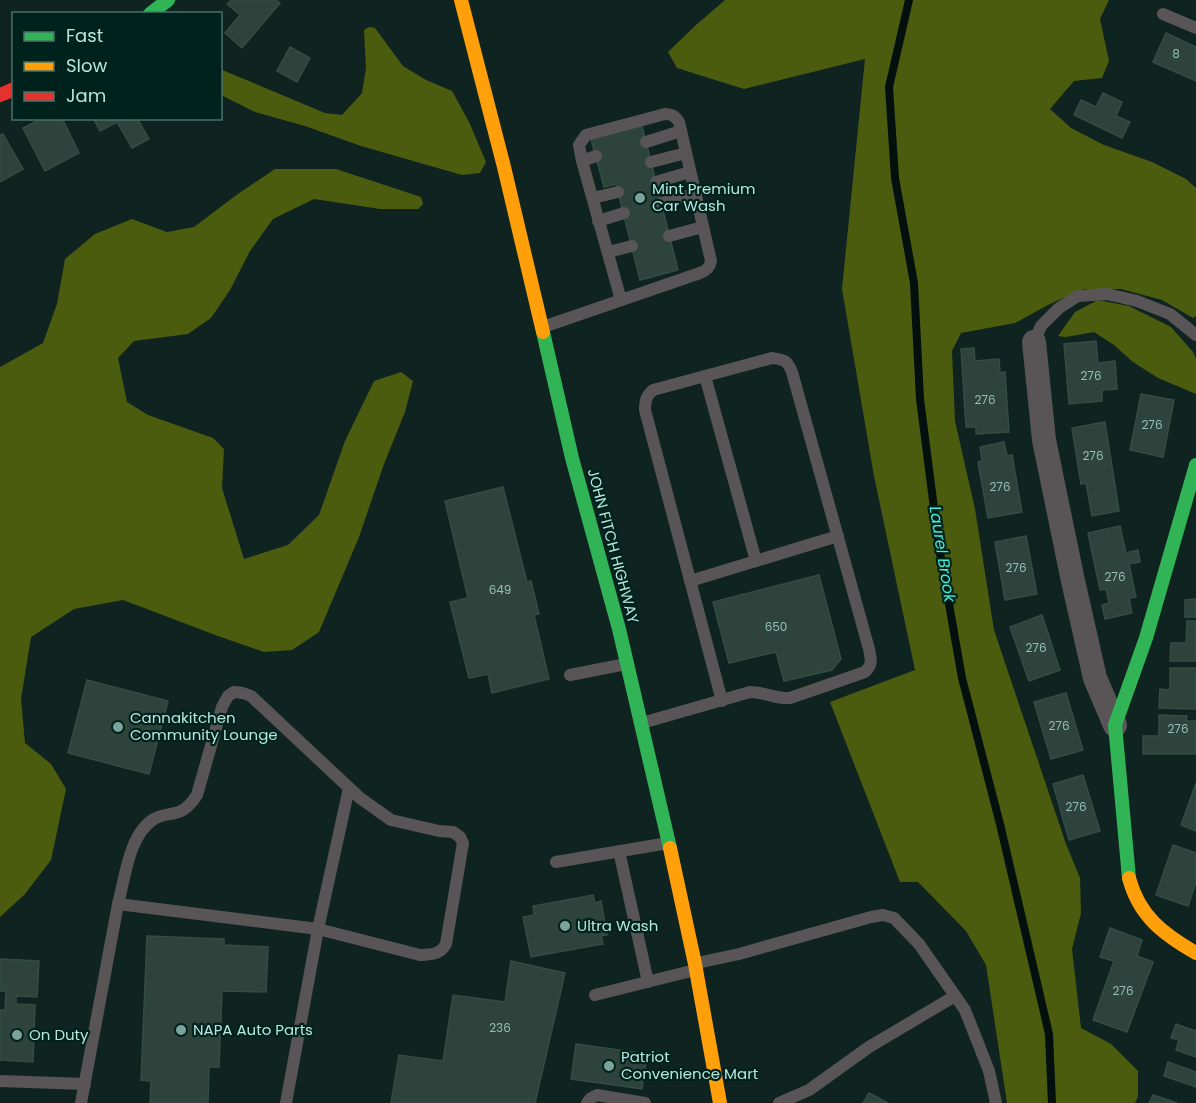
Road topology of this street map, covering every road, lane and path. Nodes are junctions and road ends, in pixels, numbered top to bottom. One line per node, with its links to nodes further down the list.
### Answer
1 (168, 0): 3 (main road)
2 (461, 0): 27 (main road, JOHN FITCH HIGHWAY)
3 (153, 12)
4 (1163, 14): 5 (lane)
5 (1196, 28)
6 (681, 131): 7 (lane); 8 (lane); 10 (lane)
7 (646, 142)
8 (686, 153): 11 (lane); 12 (lane)
9 (596, 156): 10 (lane)
10 (582, 161): 14 (lane)
11 (651, 162)
12 (690, 172): 15 (lane); 17 (lane)
13 (601, 177): 14 (lane)
14 (588, 181): 18 (lane)
15 (656, 182)
16 (618, 192): 18 (lane)
17 (696, 194): 19 (lane); 22 (lane)
18 (593, 198): 21 (lane)
19 (661, 203)
20 (624, 213): 21 (lane)
21 (598, 221): 25 (lane)
22 (703, 227): 23 (lane); 26 (lane)
23 (669, 236)
24 (632, 246): 25 (lane)
25 (608, 252): 26 (lane)
26 (621, 300): 27 (lane)
27 (542, 328): 35 (main road, JOHN FITCH HIGHWAY)
28 (1196, 335): 29 (lane)
29 (1034, 342): 39 (street)
30 (705, 376): 32 (lane); 33 (lane); 34 (lane)
31 (1196, 465): 39 (main road)
32 (838, 536): 33 (lane); 37 (lane)
33 (756, 561): 34 (lane)
34 (690, 581): 37 (lane)
35 (627, 663): 36 (lane); 38 (main road, JOHN FITCH HIGHWAY)
36 (570, 675)
37 (722, 700): 38 (lane)
38 (641, 724): 41 (main road, JOHN FITCH HIGHWAY)
39 (1115, 725): 46 (main road)
40 (349, 788): 44 (lane); 45 (lane); 45 (lane)
41 (669, 843): 42 (lane); 47 (main road, JOHN FITCH HIGHWAY)
42 (619, 851): 43 (lane); 48 (lane)
43 (556, 862)
44 (118, 904): 45 (lane); 52 (lane)
45 (318, 929): 54 (lane)
46 (1196, 953)
47 (695, 967): 48 (lane); 50 (lane); 57 (main road, JOHN FITCH HIGHWAY)
48 (648, 982): 49 (lane)
49 (595, 995)
50 (955, 996): 58 (lane); 59 (lane)
51 (0, 1081): 52 (lane)
52 (85, 1084): 53 (lane)
53 (81, 1103)
54 (286, 1103)
55 (587, 1103): 56 (lane)
56 (645, 1103)
57 (720, 1103)
58 (779, 1103)
59 (996, 1103)

